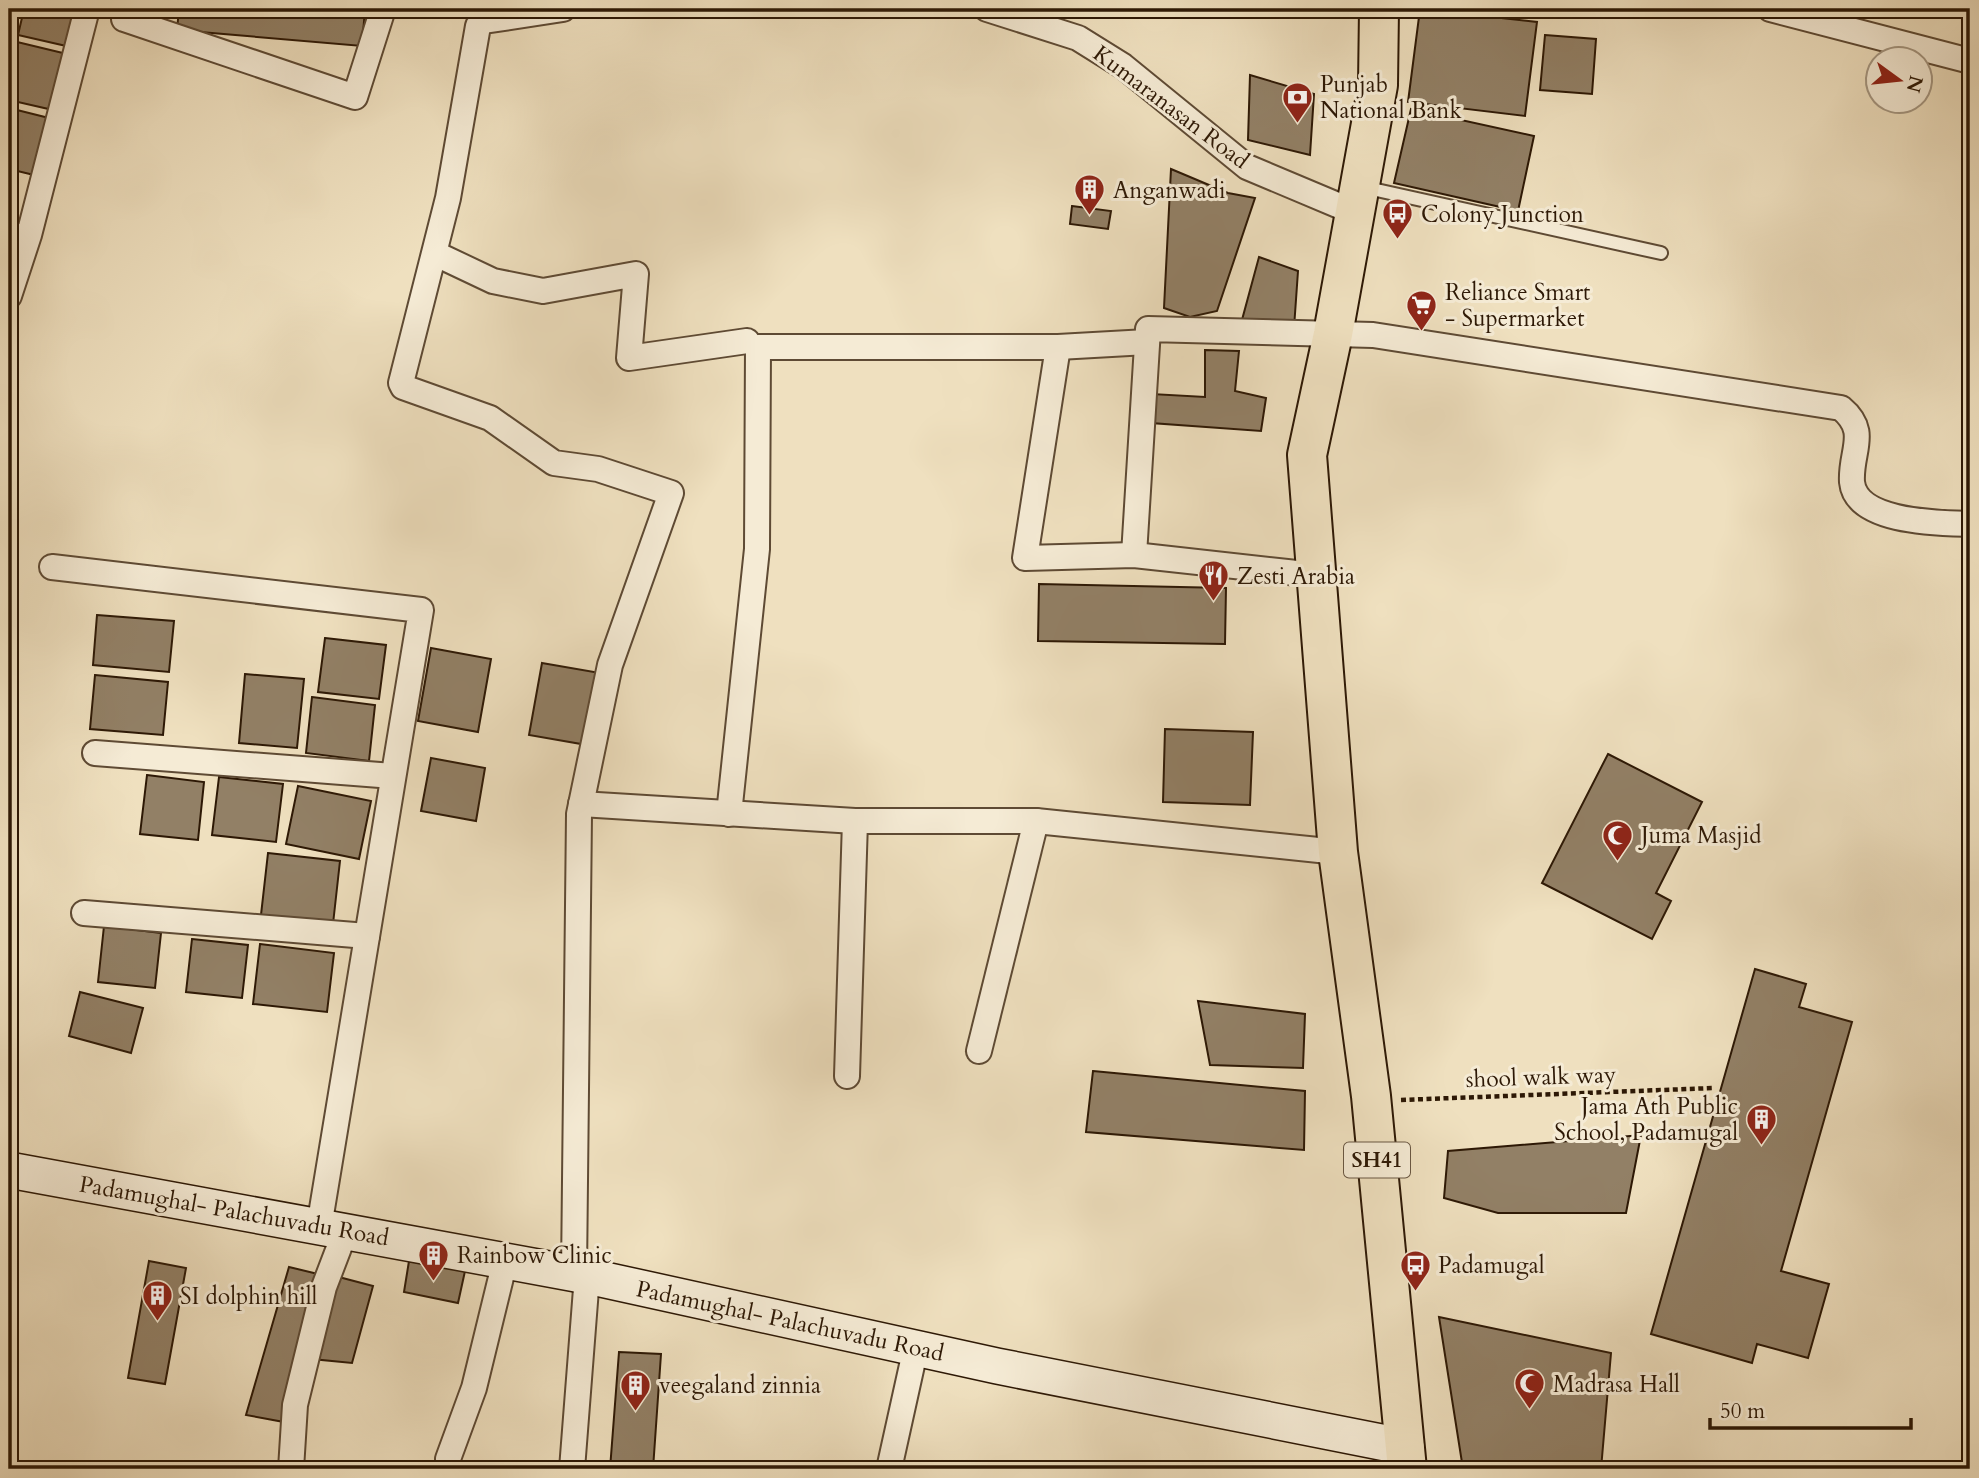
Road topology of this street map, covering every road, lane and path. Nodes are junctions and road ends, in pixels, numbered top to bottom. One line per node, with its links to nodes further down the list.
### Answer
1 (88, 9): 11 (street)
2 (128, 9): 3 (street)
3 (383, 9)
4 (562, 9): 13 (street)
5 (987, 9): 8 (street, Kumaranasan Road)
6 (1379, 9): 10 (main road)
7 (1770, 9): 9 (street)
8 (1040, 17): 10 (street, Kumaranasan Road)
9 (1970, 61)
10 (1356, 199): 12 (lane); 15 (main road)
11 (19, 230): 14 (street)
12 (1661, 253)
13 (436, 254): 16 (street); 25 (street)
14 (9, 296)
15 (1333, 334): 17 (street); 19 (street); 22 (main road)
16 (747, 341)
17 (1147, 342): 18 (street); 20 (street)
18 (1058, 347): 20 (street); 26 (street)
19 (1970, 523)
20 (1134, 555): 22 (street)
21 (52, 567): 24 (street)
22 (1315, 575): 29 (main road)
23 (95, 752): 24 (street)
24 (393, 776): 31 (street)
25 (581, 804): 26 (street); 39 (street)
26 (729, 814): 27 (street)
27 (855, 821): 28 (street); 33 (street)
28 (1036, 821): 29 (street); 32 (street)
29 (1338, 852): 35 (main road, SH41)
30 (83, 913): 31 (street)
31 (367, 936): 37 (street)
32 (979, 1051)
33 (847, 1076)
34 (1714, 1088): 35 (path, shool walk way)
35 (1369, 1104): 41 (main road, SH41)
36 (9, 1170): 37 (main road, Padamughal- Palachuvadu Road)
37 (332, 1229): 38 (main road, Padamughal- Palachuvadu Road); 42 (street)
38 (505, 1261): 39 (main road, Padamughal- Palachuvadu Road); 43 (street)
39 (581, 1275): 40 (main road, Padamughal- Palachuvadu Road); 44 (street)
40 (916, 1347): 41 (main road, Padamughal- Palachuvadu Road); 45 (street)
41 (1406, 1458)
42 (291, 1469)
43 (448, 1469)
44 (572, 1469)
45 (889, 1469)

